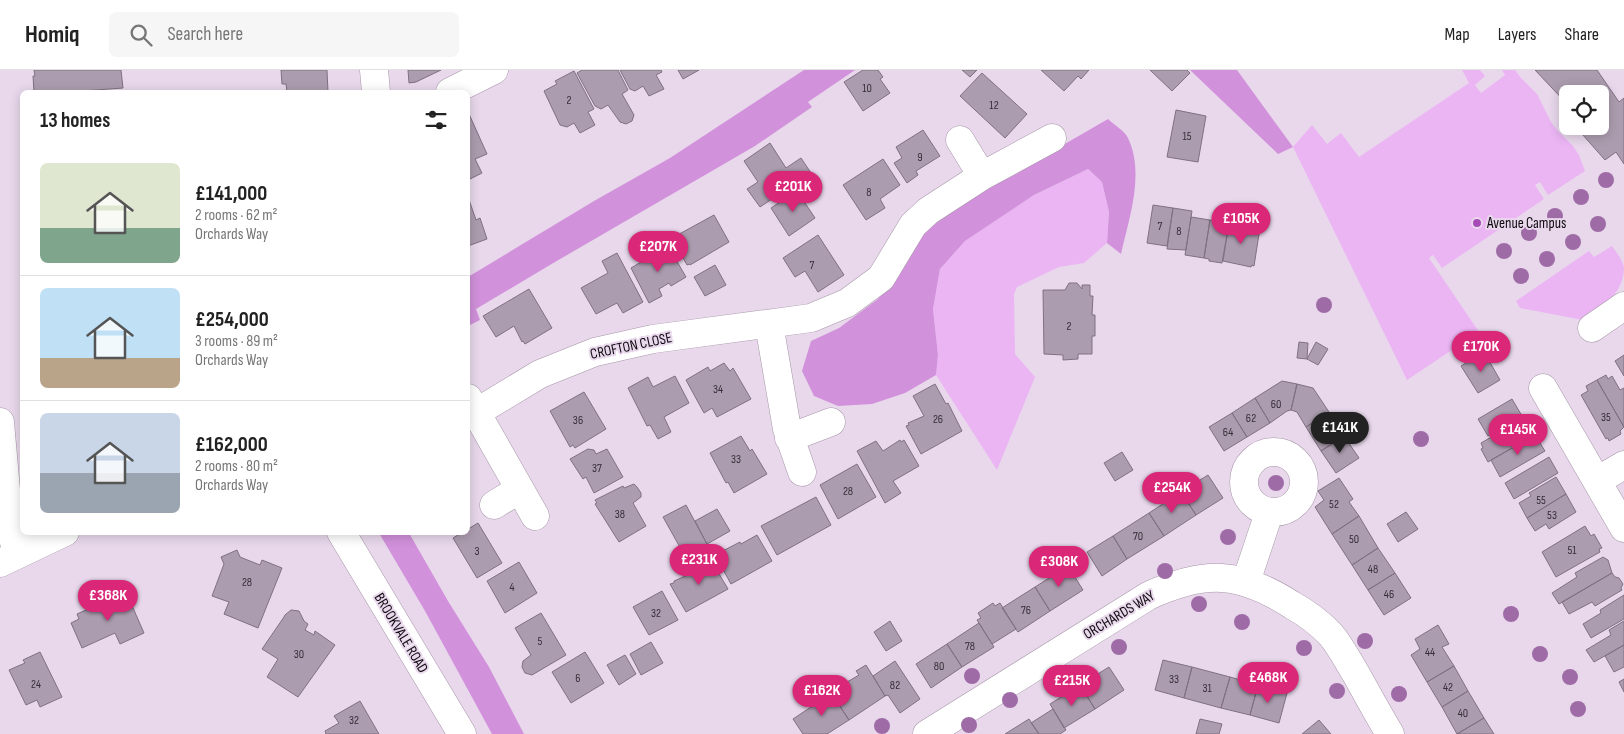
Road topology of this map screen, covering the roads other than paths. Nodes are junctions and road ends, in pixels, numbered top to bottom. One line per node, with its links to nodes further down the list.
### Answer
1 (374, 70): 3 (street)
2 (494, 70): 4 (street)
3 (376, 90)
4 (454, 90)
5 (1052, 138): 7 (street, CROFTON CLOSE)
6 (960, 140): 7 (street)
7 (982, 176): 9 (street, CROFTON CLOSE)
8 (1624, 306): 10 (street)
9 (769, 324): 12 (street, CROFTON CLOSE); 15 (street)
10 (1592, 328)
11 (1543, 388): 18 (street)
12 (472, 405): 19 (street)
13 (0, 422): 26 (street)
14 (831, 422): 15 (street)
15 (790, 438): 17 (street)
16 (1624, 466): 18 (street)
17 (802, 472)
18 (1597, 481): 23 (street)
19 (520, 489): 20 (street); 22 (street)
20 (494, 504)
21 (1269, 513): 27 (street)
22 (535, 516)
23 (1624, 528)
24 (59, 535): 26 (street)
25 (343, 535): 28 (street, BROOKVALE ROAD)
26 (10, 558)
27 (1246, 582): 29 (street, ORCHARDS WAY); 30 (street, ORCHARDS WAY)
28 (462, 734)
29 (928, 734)
30 (1390, 734)

